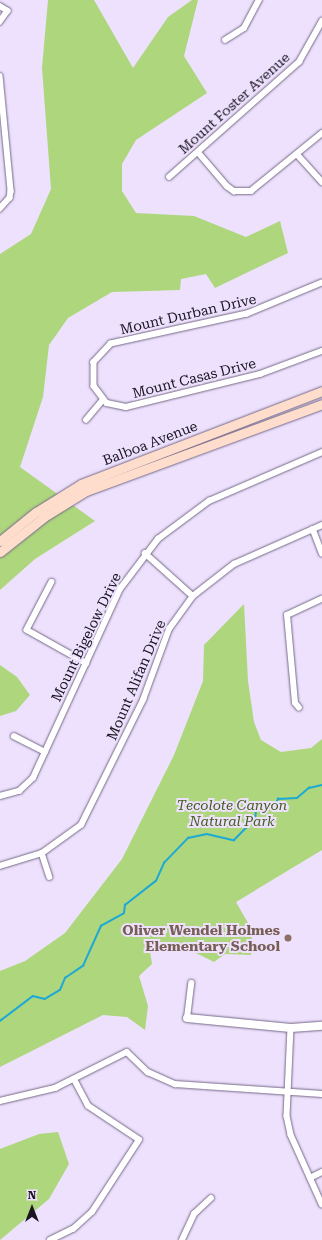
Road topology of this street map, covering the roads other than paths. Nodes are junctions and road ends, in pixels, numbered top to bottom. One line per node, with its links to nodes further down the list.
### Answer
1 (259, 0): 5 (street)
2 (0, 6): 4 (street)
3 (322, 21): 8 (street, Mount Foster Avenue)
4 (0, 22)
5 (225, 40)
6 (0, 76): 12 (street)
7 (322, 133): 9 (street)
8 (198, 152): 9 (street); 10 (street, Mount Foster Avenue)
9 (298, 154): 11 (street)
10 (169, 177)
11 (322, 182)
12 (0, 209)
13 (322, 283): 16 (street, Mount Durban Drive)
14 (322, 351): 16 (street, Mount Casas Drive)
15 (322, 392): 22 (main road, Balboa Avenue)
16 (103, 400): 18 (street)
17 (322, 404): 23 (main road, Balboa Avenue)
18 (86, 420)
19 (322, 452): 24 (street, Mount Bigelow Drive)
20 (322, 525): 21 (street, Mount Alifan Drive)
21 (313, 529): 25 (street); 27 (street, Mount Alifan Drive)
22 (0, 541)
23 (0, 552)
24 (145, 553): 27 (street); 29 (street, Mount Bigelow Drive)
25 (322, 553)
26 (52, 582): 29 (street)
27 (193, 596): 34 (street, Mount Alifan Drive)
28 (322, 599): 30 (street)
29 (86, 663): 32 (street, Mount Bigelow Drive)
30 (299, 708)
31 (14, 736): 32 (street)
32 (45, 752): 33 (street, Mount Bigelow Drive)
33 (0, 796)
34 (42, 854): 35 (street, Mount Alifan Drive); 36 (street)
35 (0, 866)
36 (50, 877)
37 (191, 984): 38 (street)
38 (187, 1018): 40 (street)
39 (322, 1026): 40 (street)
40 (291, 1028): 42 (street)
41 (74, 1080): 42 (street); 44 (street); 49 (street)
42 (287, 1094): 43 (street); 46 (street)
43 (322, 1094)
44 (0, 1101)
45 (322, 1172): 46 (street)
46 (310, 1178): 48 (street)
47 (211, 1198): 50 (street)
48 (322, 1204)
49 (50, 1240)
50 (182, 1240)

